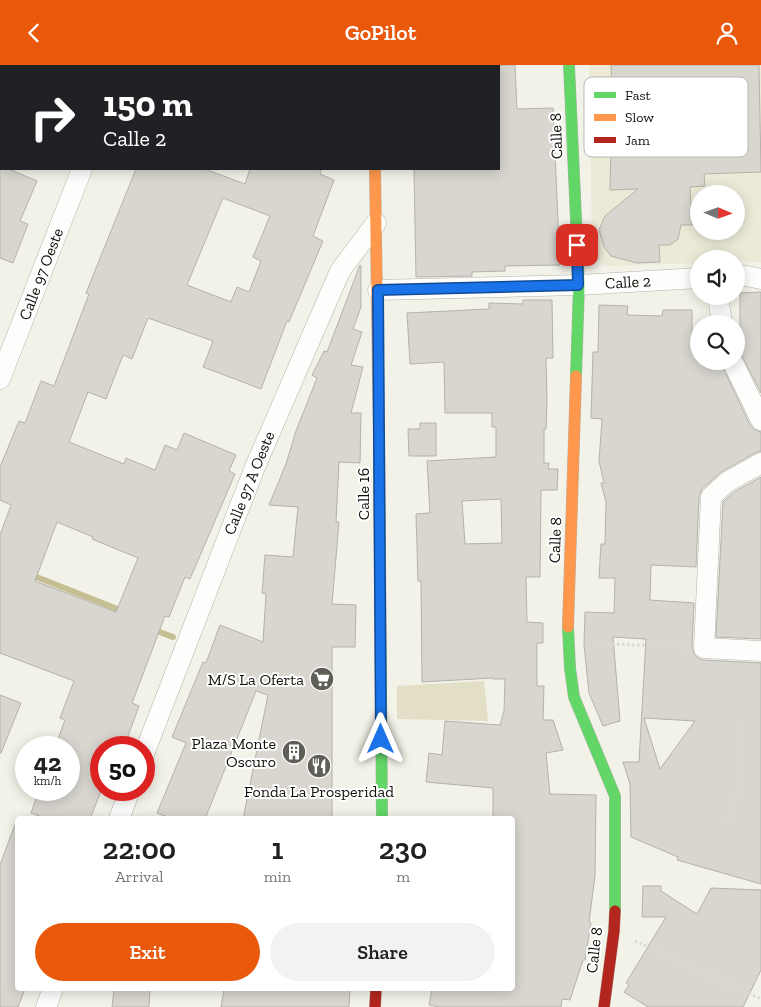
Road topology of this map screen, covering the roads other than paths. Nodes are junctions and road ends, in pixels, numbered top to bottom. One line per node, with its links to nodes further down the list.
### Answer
1 (569, 65): 8 (street, Calle 8)
2 (82, 170): 11 (street, Calle 97 Oeste)
3 (375, 170): 4 (street, Calle 16)
4 (376, 223): 9 (street, Calle 16); 15 (street, Calle 97 A Oeste)
5 (745, 276): 7 (street)
6 (690, 279): 8 (street, Calle 2)
7 (761, 279)
8 (578, 285): 9 (street, Calle 2); 23 (street, Calle 8)
9 (378, 290): 18 (street, Calle 16)
10 (736, 370): 12 (street)
11 (0, 379)
12 (761, 420)
13 (761, 463): 14 (street)
14 (761, 651)
15 (151, 736)
16 (126, 801): 17 (street)
17 (120, 816)
18 (382, 816)
19 (52, 991): 21 (street)
20 (376, 991): 22 (street)
21 (46, 1007)
22 (375, 1007)
23 (604, 1007)

